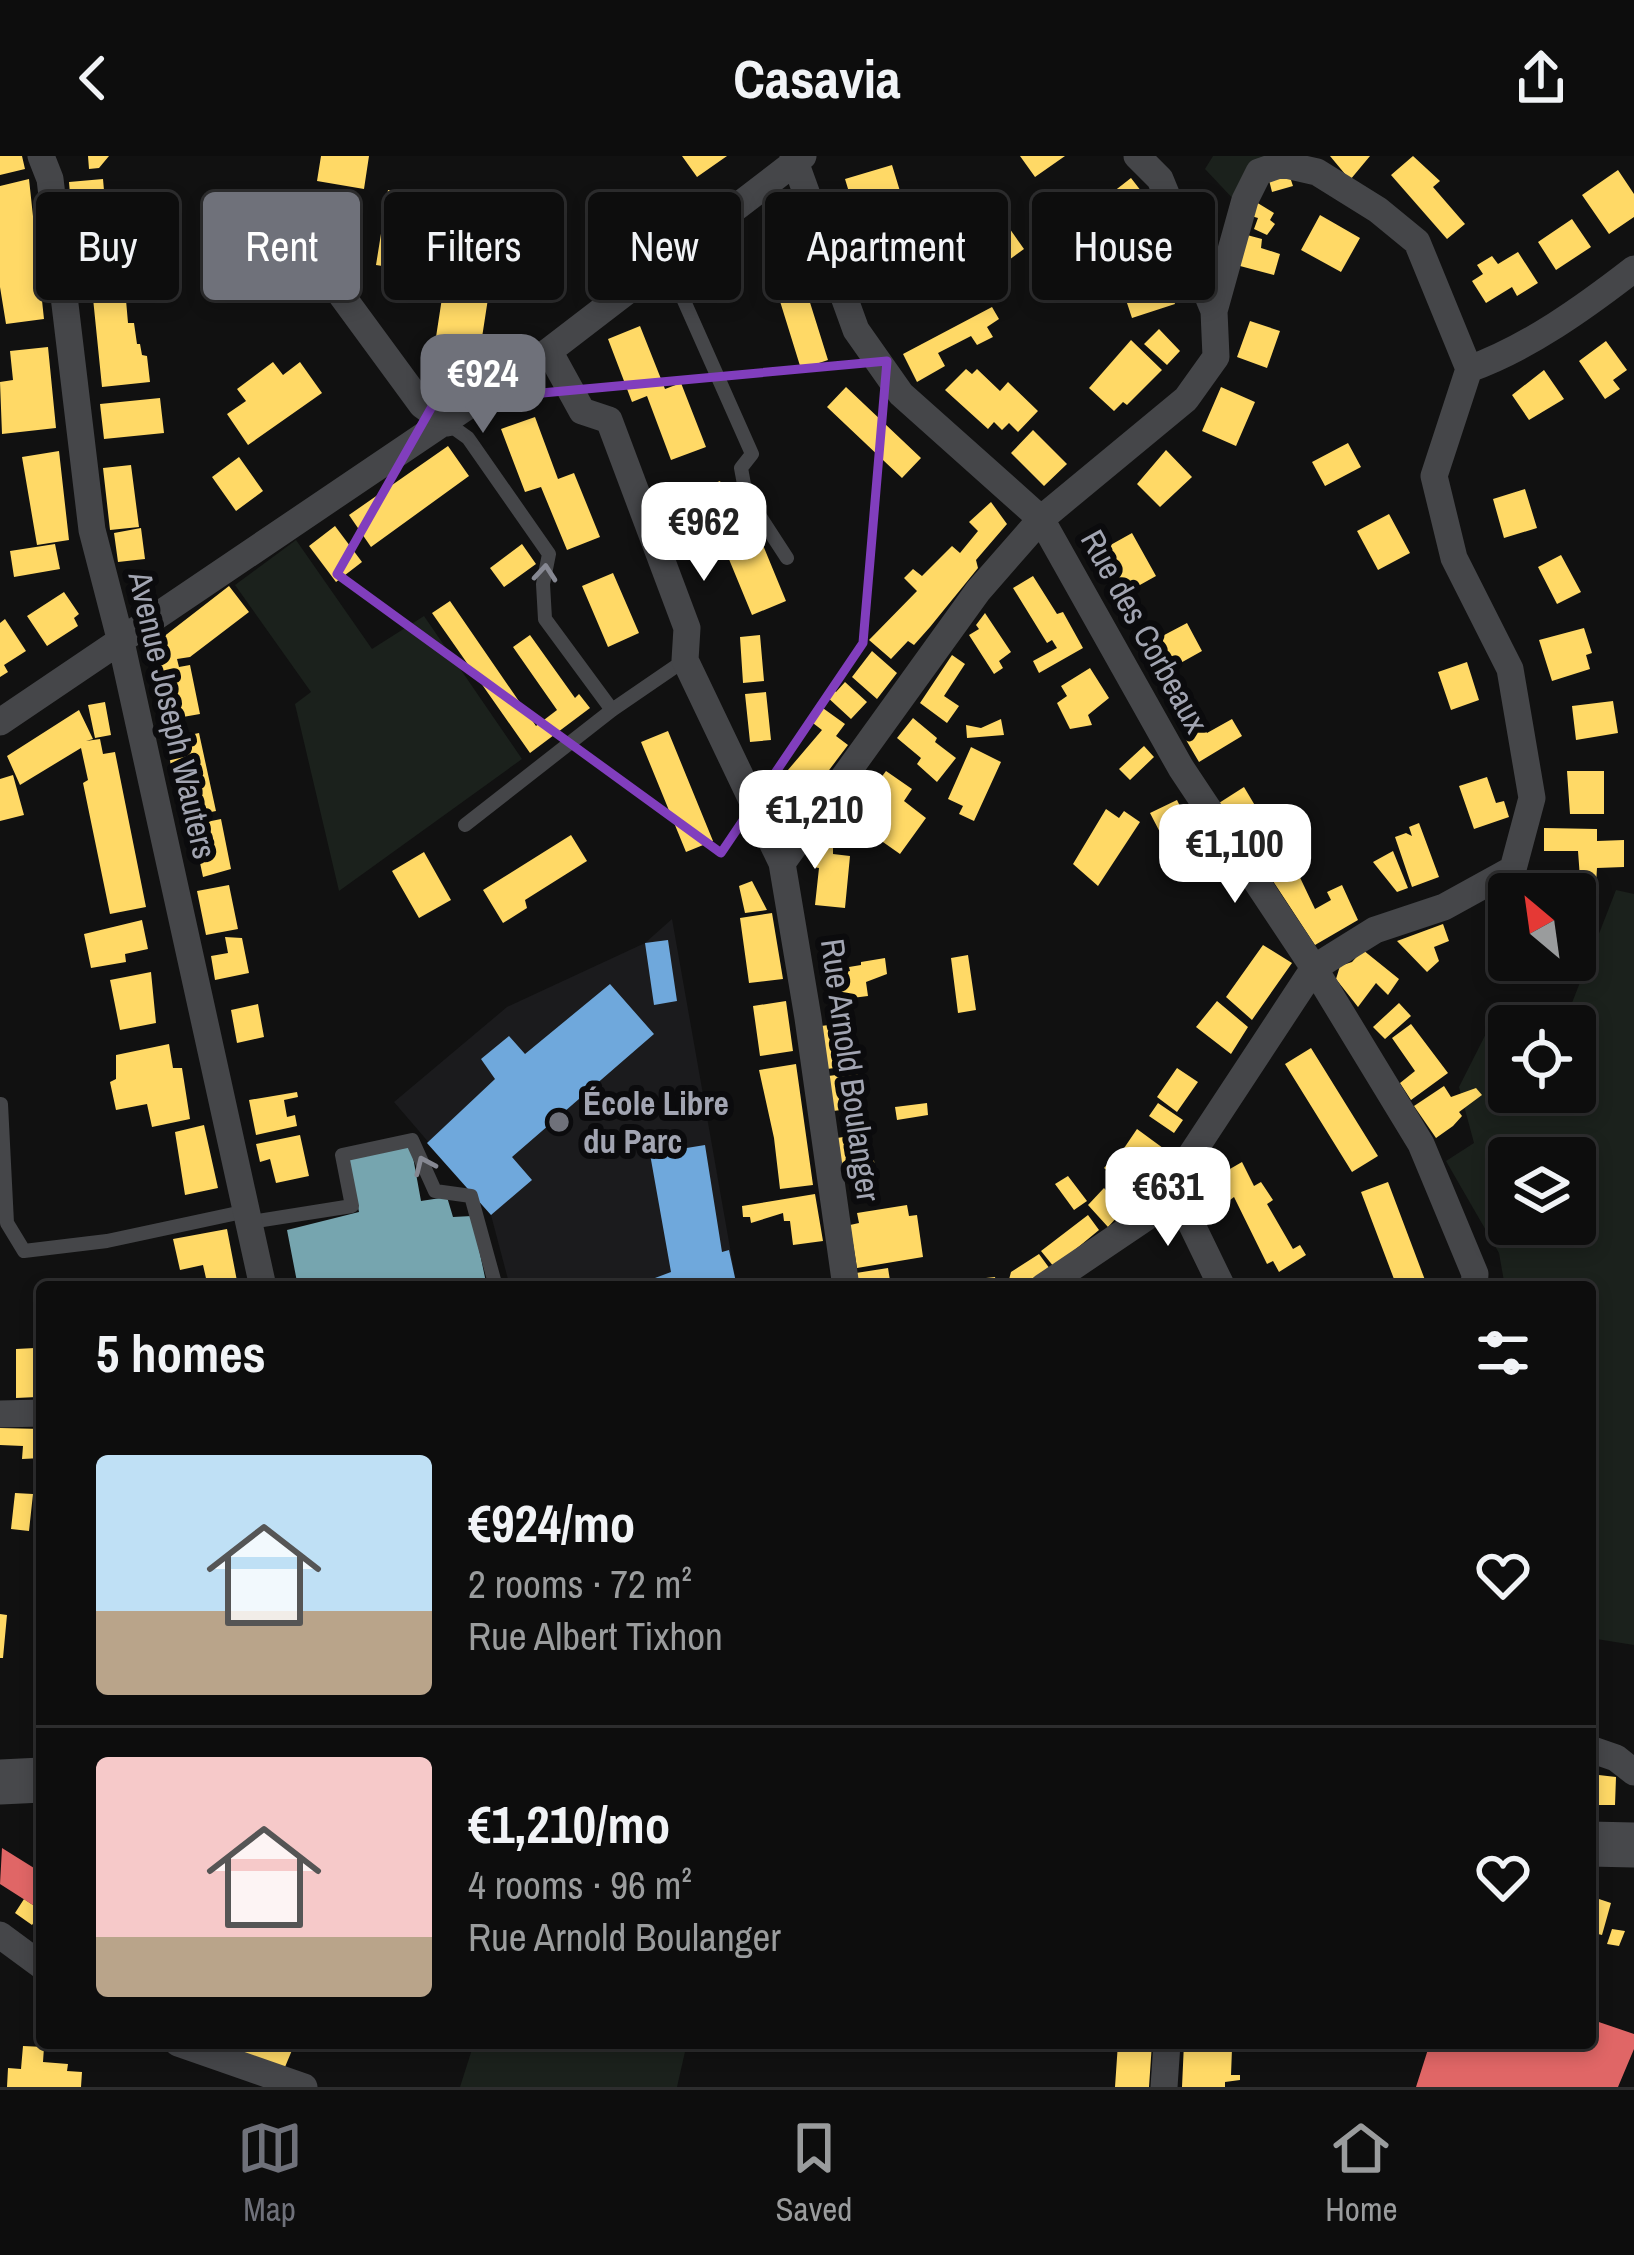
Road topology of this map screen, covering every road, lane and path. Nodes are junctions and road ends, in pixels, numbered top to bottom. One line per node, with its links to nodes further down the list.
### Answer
1 (41, 156): 15 (street, Avenue Joseph Wauters)
2 (1137, 156): 9 (street)
3 (797, 158): 4 (street); 13 (street, Rue des Corbeaux)
4 (741, 201)
5 (1634, 269): 11 (street)
6 (345, 300): 12 (street)
7 (613, 300): 10 (street)
8 (683, 300): 14 (lane)
9 (1214, 311): 11 (street); 13 (street)
10 (549, 351): 12 (street); 16 (street, Rue Arnold Boulanger)
11 (1469, 369): 21 (street)
12 (447, 423): 15 (street); 17 (lane, one-way to 12)
13 (1041, 519): 20 (street); 21 (street, Rue des Corbeaux)
14 (787, 558)
15 (121, 642): 18 (street); 24 (street, Avenue Joseph Wauters)
16 (685, 660): 17 (lane); 20 (street, Rue Arnold Boulanger)
17 (612, 710): 19 (lane)
18 (0, 722)
19 (465, 825)
20 (782, 863): 27 (street, Rue Arnold Boulanger)
21 (1314, 968): 23 (street); 30 (street, Rue des Corbeaux)
22 (1, 1104): 24 (lane)
23 (1172, 1184): 28 (street); 29 (street)
24 (250, 1216): 25 (street, Avenue Joseph Wauters); 26 (lane, one-way to 24)
25 (262, 1281)
26 (494, 1281)
27 (845, 1281)
28 (1051, 1281)
29 (1219, 1281)
30 (1474, 1281)
31 (36, 1413): 32 (street)
32 (0, 1414)
33 (1596, 1751): 34 (street)
34 (1634, 1772)
35 (36, 1780): 36 (main road)
36 (0, 1782)
37 (1596, 1844): 38 (main road)
38 (1634, 1845)
39 (0, 1935): 40 (street)
40 (36, 1962)
41 (195, 2049): 43 (street)
42 (1167, 2049): 44 (street)
43 (304, 2087)
44 (1165, 2087)

